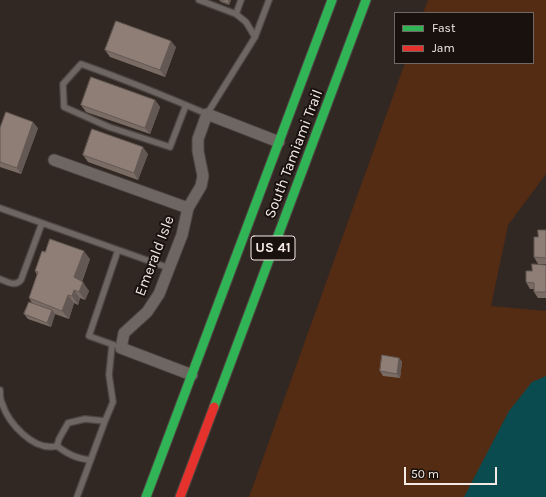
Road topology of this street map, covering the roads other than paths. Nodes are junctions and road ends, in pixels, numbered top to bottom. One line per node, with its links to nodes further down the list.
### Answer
1 (198, 0): 6 (lane)
2 (241, 0): 6 (lane)
3 (269, 0): 7 (lane)
4 (332, 0): 10 (main road, South Tamiami Trail / US 41)
5 (366, 0): 26 (main road, South Tamiami Trail / US 41)
6 (236, 14): 7 (lane)
7 (255, 37): 9 (lane)
8 (186, 105): 8 (lane); 9 (lane)
9 (207, 114): 10 (street); 13 (street, Emerald Isle)
10 (279, 142): 19 (main road, South Tamiami Trail / US 41)
11 (54, 160): 13 (street, Emerald Isle)
12 (0, 208): 14 (lane)
13 (188, 208): 16 (street, Emerald Isle)
14 (42, 223): 15 (lane); 17 (lane)
15 (118, 250): 16 (lane); 18 (lane)
16 (169, 268): 18 (street, Emerald Isle)
17 (0, 279)
18 (116, 346): 19 (street); 21 (lane)
19 (192, 375): 25 (main road, South Tamiami Trail / US 41)
20 (0, 390): 22 (lane)
21 (105, 421): 22 (lane); 23 (lane)
22 (58, 446): 23 (lane)
23 (90, 460): 24 (lane)
24 (77, 497)
25 (146, 497)
26 (180, 497)

